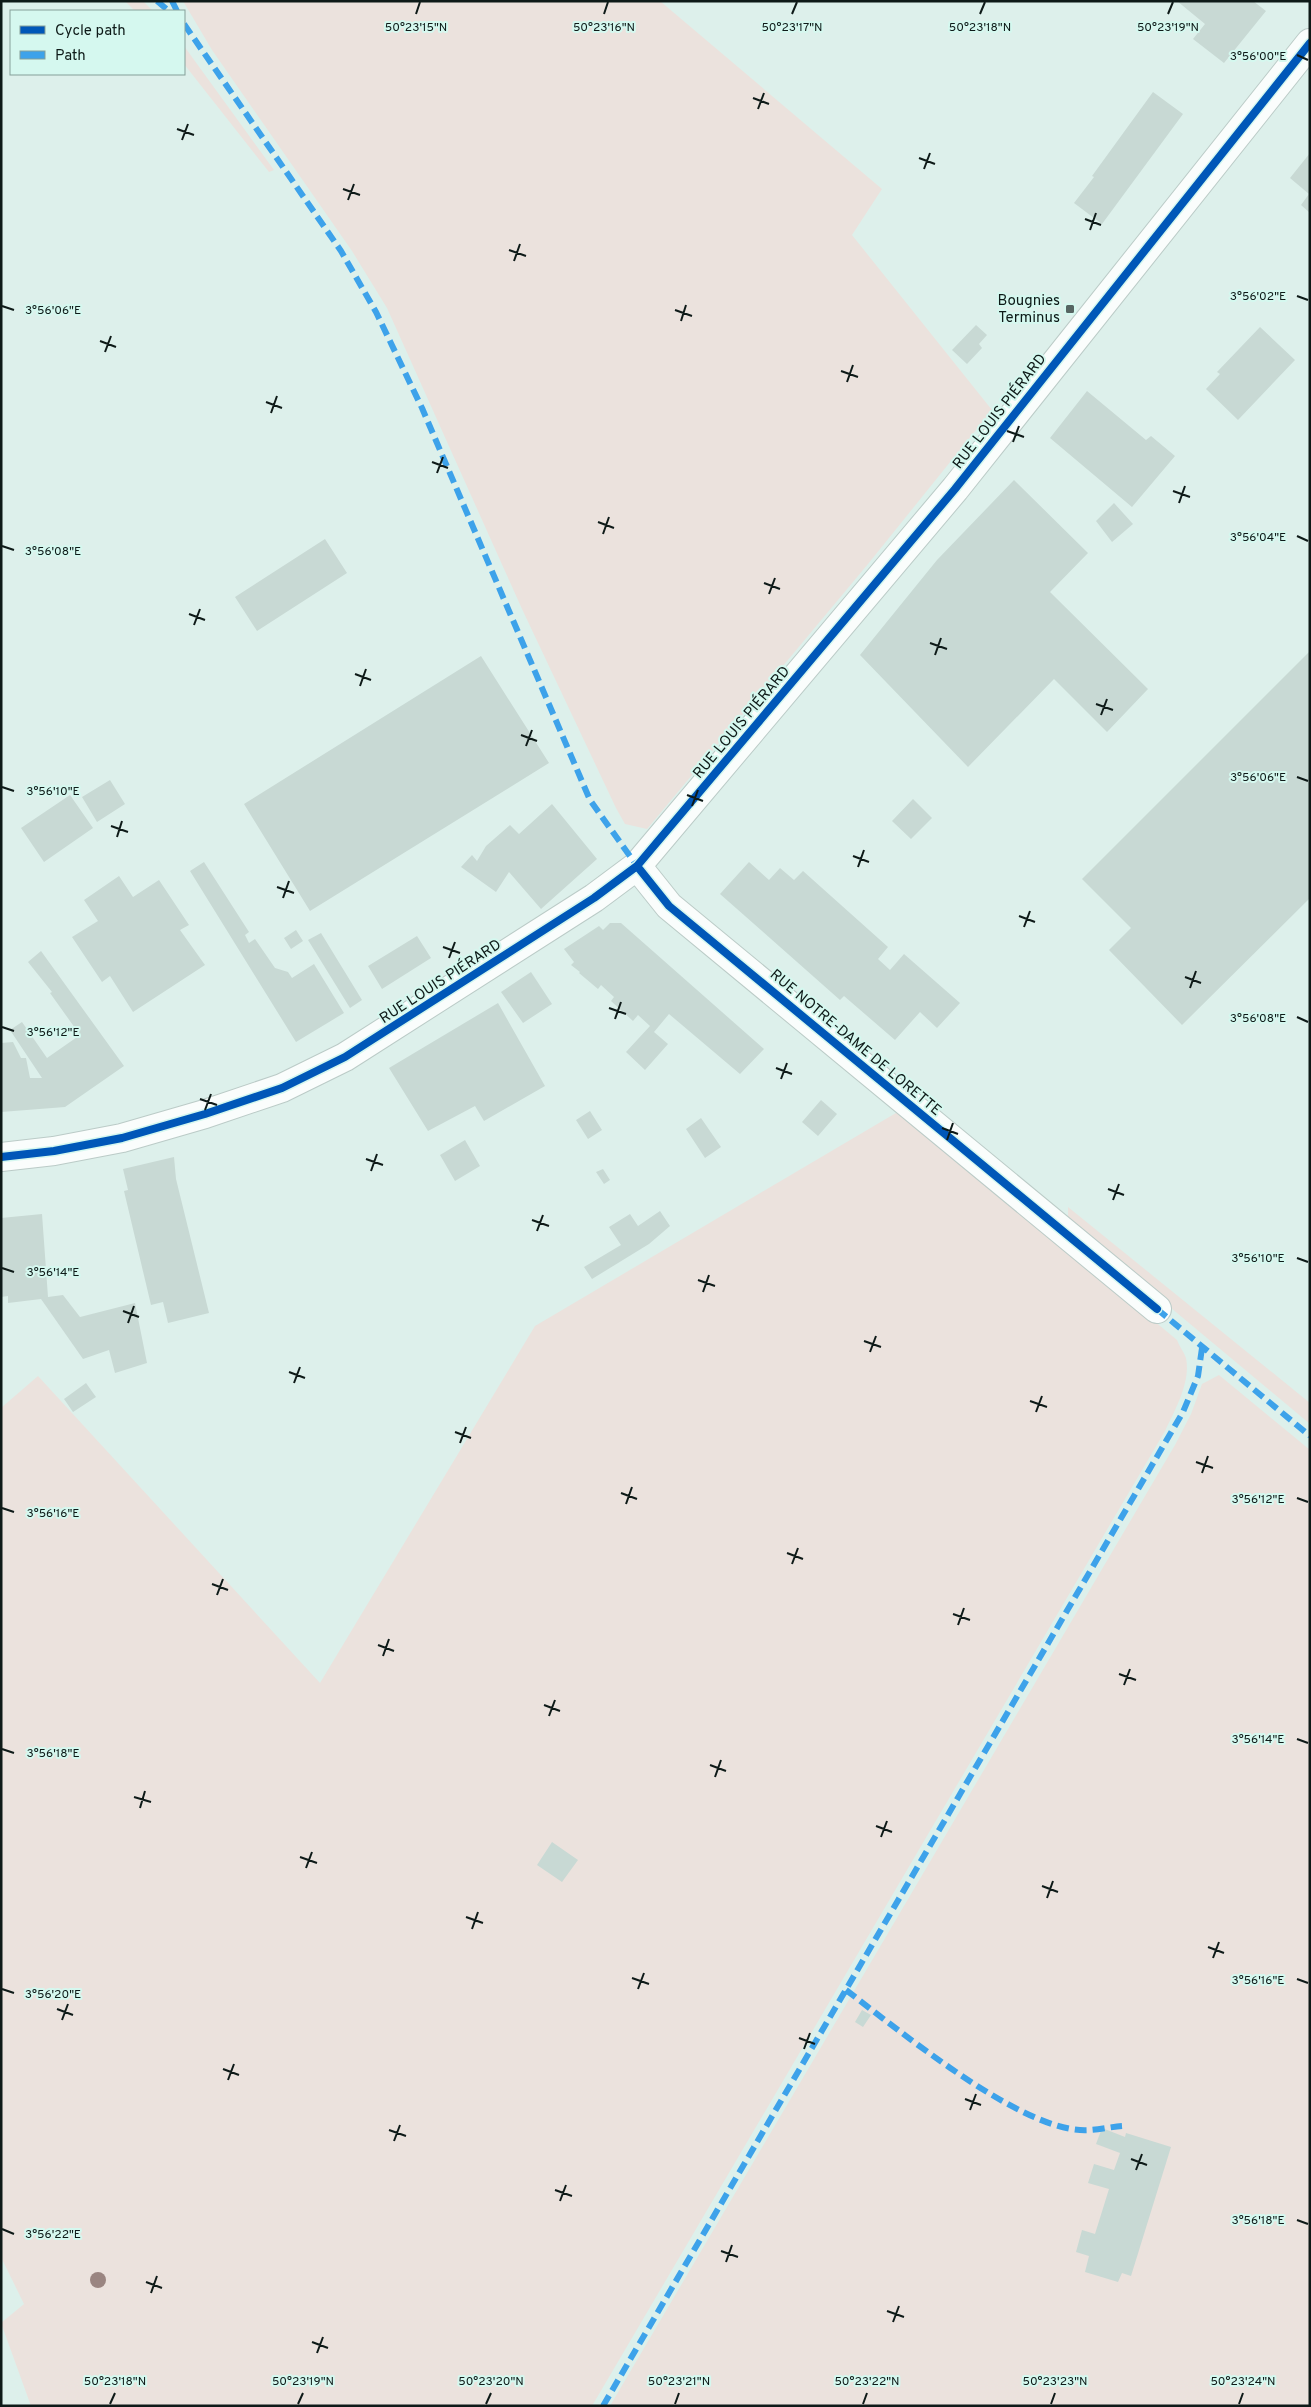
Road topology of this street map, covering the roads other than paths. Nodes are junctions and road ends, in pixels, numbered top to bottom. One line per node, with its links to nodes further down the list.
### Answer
1 (1310, 43): 2 (street, RUE LOUIS PIÉRARD)
2 (637, 866): 3 (street, RUE LOUIS PIÉRARD); 4 (street, RUE NOTRE-DAME DE LORETTE)
3 (1, 1157)
4 (1157, 1309)

